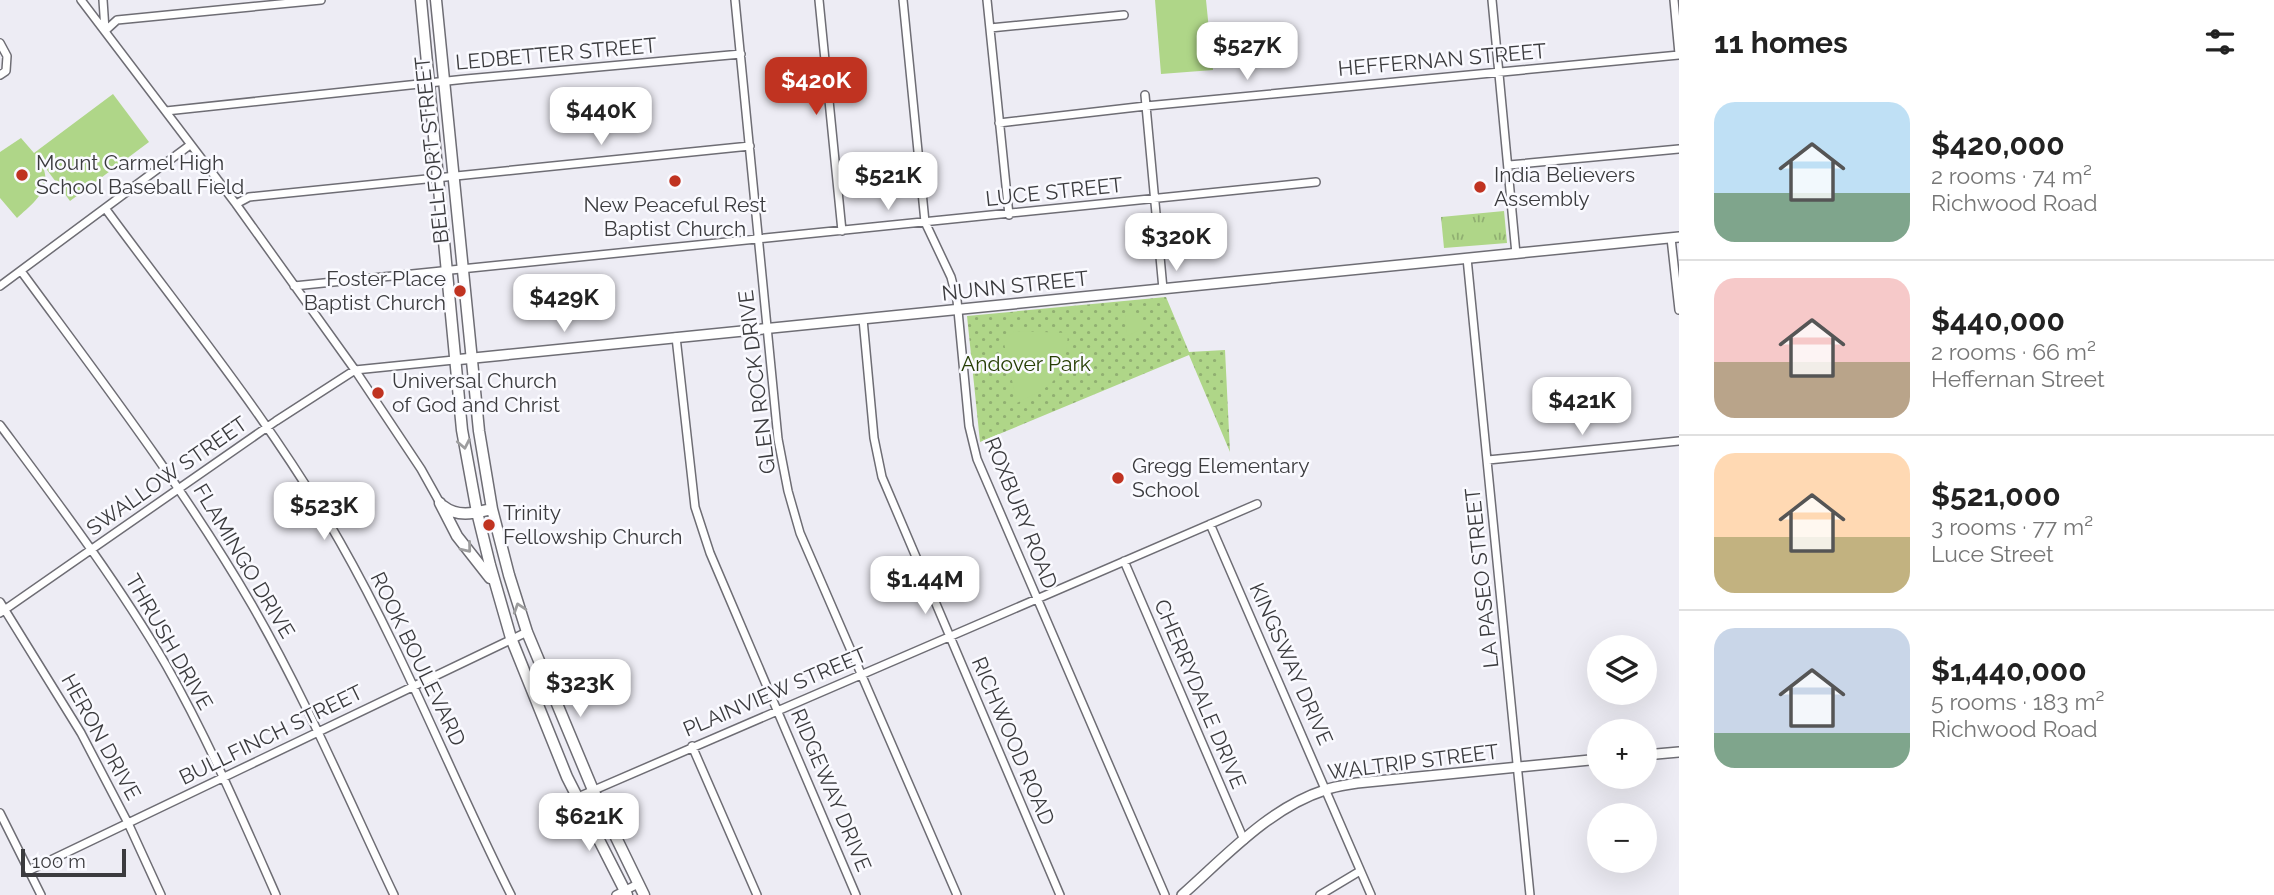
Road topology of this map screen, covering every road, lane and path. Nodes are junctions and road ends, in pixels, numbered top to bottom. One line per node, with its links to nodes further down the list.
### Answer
1 (81, 0): 14 (street)
2 (103, 0): 14 (street)
3 (321, 0): 14 (street)
4 (421, 0): 21 (main road, BELLFORT STREET)
5 (436, 0): 20 (main road, BELLFORT STREET)
6 (735, 0): 16 (street, GLEN ROCK DRIVE)
7 (819, 0): 38 (street)
8 (903, 0): 37 (street, ROXBURY ROAD)
9 (987, 0): 13 (street)
10 (1492, 0): 18 (street)
11 (1674, 0): 17 (street)
12 (1124, 15): 13 (street)
13 (990, 28): 25 (street)
14 (105, 31): 24 (street)
15 (0, 43): 19 (street)
16 (741, 54): 20 (street, LEDBETTER STREET); 27 (street, GLEN ROCK DRIVE)
17 (1679, 54): 18 (street, HEFFERNAN STREET)
18 (1499, 72): 23 (street, HEFFERNAN STREET); 29 (street)
19 (0, 75)
20 (445, 82): 21 (street, LEDBETTER STREET); 30 (main road, BELLFORT STREET)
21 (428, 83): 24 (street, LEDBETTER STREET); 31 (main road, BELLFORT STREET)
22 (1145, 95): 23 (street)
23 (1146, 106): 25 (street, HEFFERNAN STREET); 33 (street)
24 (166, 111): 26 (street)
25 (999, 123): 36 (street)
26 (190, 145): 34 (street); 35 (street)
27 (750, 146): 30 (street); 40 (street, GLEN ROCK DRIVE)
28 (1679, 149): 29 (street)
29 (1508, 165): 41 (street)
30 (455, 175): 31 (street); 43 (main road, BELLFORT STREET)
31 (437, 177): 34 (street); 44 (main road, BELLFORT STREET)
32 (1316, 181): 33 (street, LUCE STREET)
33 (1154, 199): 36 (street, LUCE STREET); 48 (street)
34 (236, 204): 47 (street)
35 (105, 208): 45 (street); 58 (street, ROOK BOULEVARD)
36 (1009, 215): 37 (street, LUCE STREET)
37 (925, 222): 38 (street, LUCE STREET); 49 (street, ROXBURY ROAD)
38 (842, 231): 40 (street, LUCE STREET)
39 (1675, 238): 41 (street, NUNN STREET); 50 (street)
40 (758, 239): 43 (street, LUCE STREET); 52 (street, GLEN ROCK DRIVE)
41 (1516, 254): 42 (street, NUNN STREET)
42 (1467, 258): 48 (street, NUNN STREET); 60 (street, LA PASEO STREET)
43 (463, 268): 44 (street, LUCE STREET); 54 (main road, BELLFORT STREET)
44 (446, 270): 47 (street, LUCE STREET); 55 (main road, BELLFORT STREET)
45 (21, 271): 46 (street); 61 (street, FLAMINGO DRIVE)
46 (0, 286)
47 (294, 286): 56 (street)
48 (1163, 289): 49 (street, NUNN STREET)
49 (957, 309): 51 (street, NUNN STREET); 72 (street, ROXBURY ROAD)
50 (1679, 310)
51 (863, 319): 52 (street, NUNN STREET); 75 (street, RICHWOOD ROAD)
52 (768, 328): 53 (street, NUNN STREET); 77 (street, GLEN ROCK DRIVE)
53 (676, 337): 54 (street, NUNN STREET); 79 (street, RIDGEWAY DRIVE)
54 (471, 358): 55 (street, NUNN STREET); 64 (main road, BELLFORT STREET)
55 (454, 360): 56 (street, NUNN STREET); 65 (main road, BELLFORT STREET, one-way to 65)
56 (355, 370): 58 (street, SWALLOW STREET); 62 (street)
57 (0, 425): 69 (street, THRUSH DRIVE)
58 (267, 428): 61 (street, SWALLOW STREET); 78 (street, ROOK BOULEVARD)
59 (1679, 441): 60 (street)
60 (1488, 460): 85 (street, LA PASEO STREET)
61 (180, 488): 69 (street, SWALLOW STREET); 80 (street, FLAMINGO DRIVE)
62 (440, 503): 66 (main road); 68 (main road)
63 (1257, 504): 67 (street, PLAINVIEW STREET)
64 (492, 509): 65 (main road); 74 (main road, BELLFORT STREET, one-way to 64)
65 (477, 512): 66 (main road); 71 (main road, BELLFORT STREET)
66 (461, 514): 68 (main road)
67 (1210, 524): 70 (street, PLAINVIEW STREET); 87 (street, KINGSWAY DRIVE)
68 (451, 526): 71 (main road, one-way to 71)
69 (92, 549): 73 (street, SWALLOW STREET); 86 (street, THRUSH DRIVE)
70 (1124, 561): 72 (street, PLAINVIEW STREET); 92 (street, CHERRYDALE DRIVE)
71 (497, 590): 76 (main road, BELLFORT STREET)
72 (1037, 598): 75 (street, PLAINVIEW STREET); 107 (street, ROXBURY ROAD)
73 (2, 608): 91 (street, HERON DRIVE)
74 (527, 632): 76 (street, BULLFINCH STREET); 88 (main road, BELLFORT STREET)
75 (949, 637): 77 (street, PLAINVIEW STREET); 106 (street, RICHWOOD ROAD)
76 (511, 638): 78 (street, BULLFINCH STREET); 89 (main road, BELLFORT STREET)
77 (862, 675): 79 (street, PLAINVIEW STREET); 105 (street, GLEN ROCK DRIVE)
78 (415, 685): 80 (street, BULLFINCH STREET); 101 (street, ROOK BOULEVARD)
79 (778, 710): 81 (street, PLAINVIEW STREET); 104 (street, RIDGEWAY DRIVE)
80 (320, 731): 86 (street, BULLFINCH STREET); 100 (street, FLAMINGO DRIVE)
81 (692, 746): 88 (street, PLAINVIEW STREET); 103 (street)
82 (1679, 752): 83 (street)
83 (1657, 754)
84 (1587, 761): 85 (street, WALTRIP STREET)
85 (1518, 766): 87 (street, WALTRIP STREET); 111 (street, LA PASEO STREET)
86 (223, 776): 91 (street, BULLFINCH STREET); 99 (street, THRUSH DRIVE)
87 (1326, 789): 92 (street, WALTRIP STREET); 94 (street, KINGSWAY DRIVE)
88 (593, 790): 89 (street, PLAINVIEW STREET); 95 (main road, BELLFORT STREET)
89 (578, 797): 96 (main road, BELLFORT STREET)
90 (0, 813): 93 (street)
91 (128, 823): 93 (street, BULLFINCH STREET); 98 (street, HERON DRIVE)
92 (1244, 840): 108 (street, WALTRIP STREET)
93 (30, 870): 97 (street)
94 (1360, 871): 109 (street); 110 (street, KINGSWAY DRIVE)
95 (638, 884): 96 (street); 102 (main road, BELLFORT STREET)
96 (622, 894)
97 (41, 895)
98 (161, 895)
99 (276, 895)
100 (394, 895)
101 (511, 895)
102 (644, 895)
103 (757, 895)
104 (856, 895)
105 (957, 895)
106 (1060, 895)
107 (1165, 895)
108 (1182, 895)
109 (1320, 895)
110 (1371, 895)
111 (1530, 895)

